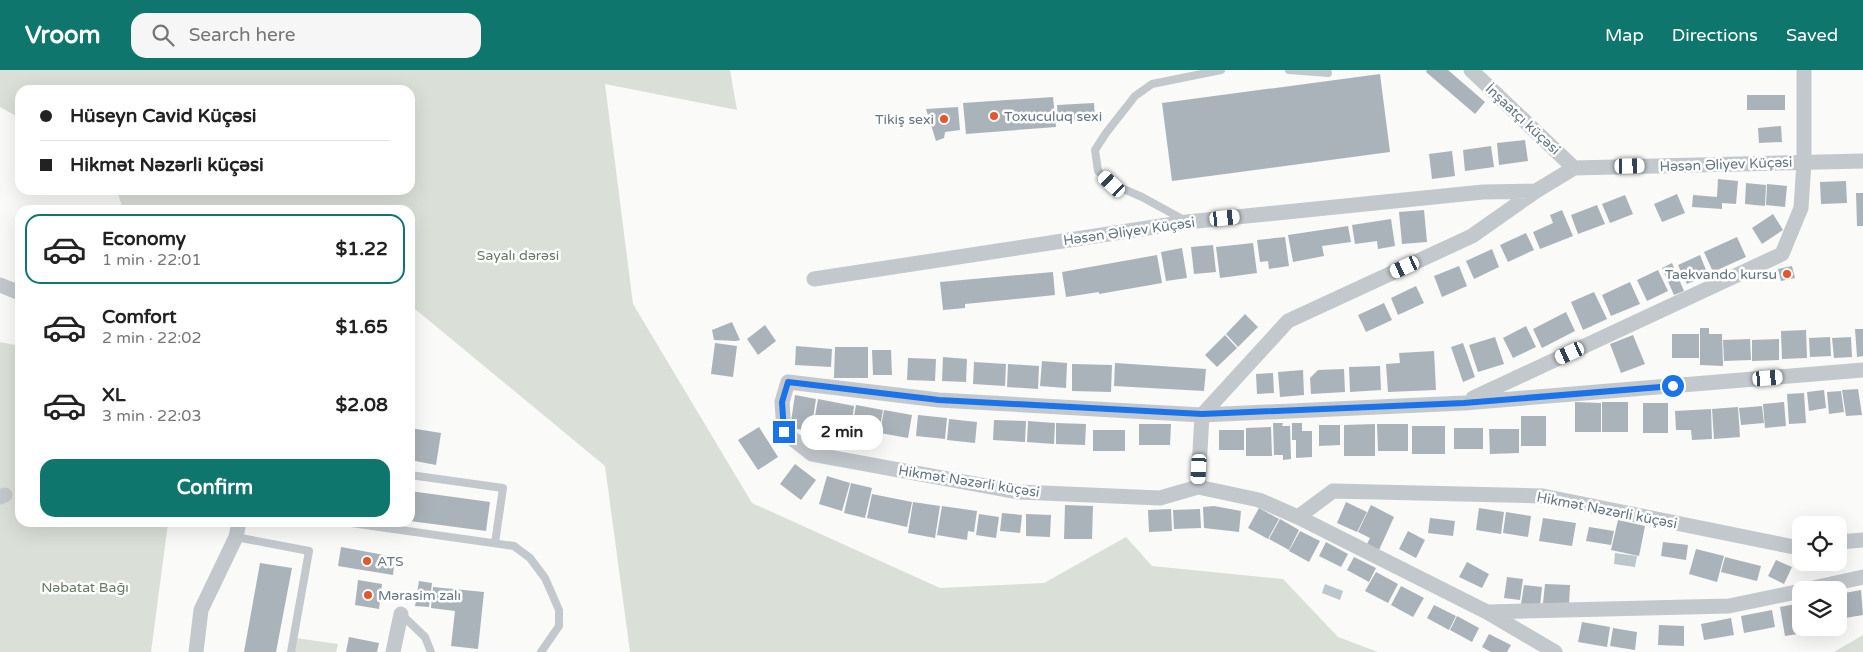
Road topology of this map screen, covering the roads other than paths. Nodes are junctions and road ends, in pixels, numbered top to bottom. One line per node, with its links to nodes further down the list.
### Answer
1 (1221, 70): 10 (lane)
2 (1289, 70): 5 (lane)
3 (1471, 70): 8 (street, İnşaatçı küçəsi)
4 (1804, 70): 7 (street)
5 (1328, 73)
6 (1863, 161): 7 (street, Həsən Əliyev Küçəsi)
7 (1804, 162): 8 (street, Həsən Əliyev Küçəsi); 15 (street)
8 (1574, 168): 9 (street, Həsən Əliyev Küçəsi)
9 (1536, 191): 10 (street, Həsən Əliyev Küçəsi); 16 (street, Həsən Əliyev Küçəsi)
10 (1188, 222): 11 (street, Həsən Əliyev Küçəsi)
11 (814, 279)
12 (0, 285): 13 (street)
13 (15, 291)
14 (1863, 370): 15 (street)
15 (1464, 403): 16 (street)
16 (1202, 414): 18 (street); 18 (street, Hikmət Nəzərli küçəsi)
17 (415, 476): 24 (lane)
18 (1198, 487): 19 (street, Hikmət Nəzərli küçəsi)
19 (1298, 517): 25 (street, Hikmət Nəzərli küçəsi); 29 (street, Hikmət Nəzərli küçəsi)
20 (380, 527): 24 (lane)
21 (237, 530): 31 (street); 32 (lane)
22 (1863, 540): 23 (street)
23 (1847, 541)
24 (495, 543): 35 (lane)
25 (1792, 547)
26 (1863, 577): 27 (street, Hikmət Nəzərli küçəsi)
27 (1844, 581)
28 (1792, 592): 29 (street, Hikmət Nəzərli küçəsi)
29 (1486, 612): 36 (street, Hikmət Nəzərli küçəsi)
30 (401, 614): 33 (street); 34 (lane)
31 (196, 652)
32 (291, 652)
33 (393, 652)
34 (431, 652)
35 (541, 652)
36 (1556, 652)

